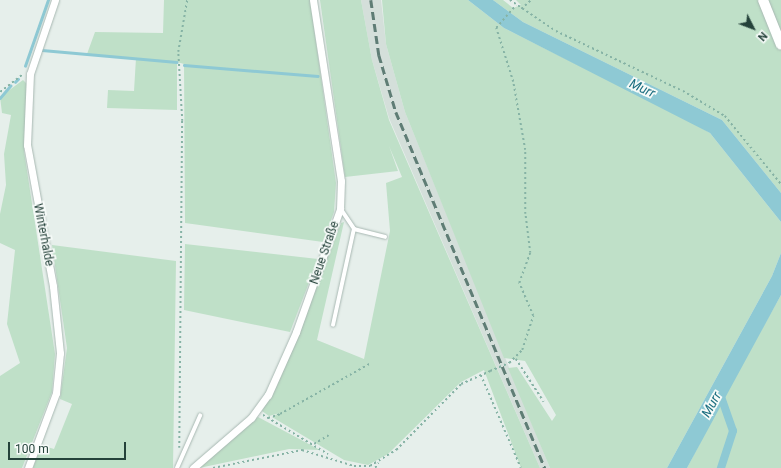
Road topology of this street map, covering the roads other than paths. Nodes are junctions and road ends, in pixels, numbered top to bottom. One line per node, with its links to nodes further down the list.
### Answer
1 (55, 0): 10 (street, Winterhalde)
2 (313, 0): 5 (street, Neue Straße)
3 (763, 0): 4 (street)
4 (781, 45)
5 (340, 209): 6 (lane); 12 (street, Neue Straße)
6 (354, 229): 7 (lane); 8 (lane)
7 (385, 237)
8 (333, 325)
9 (200, 416): 11 (lane)
10 (28, 468)
11 (176, 468)
12 (193, 468)

